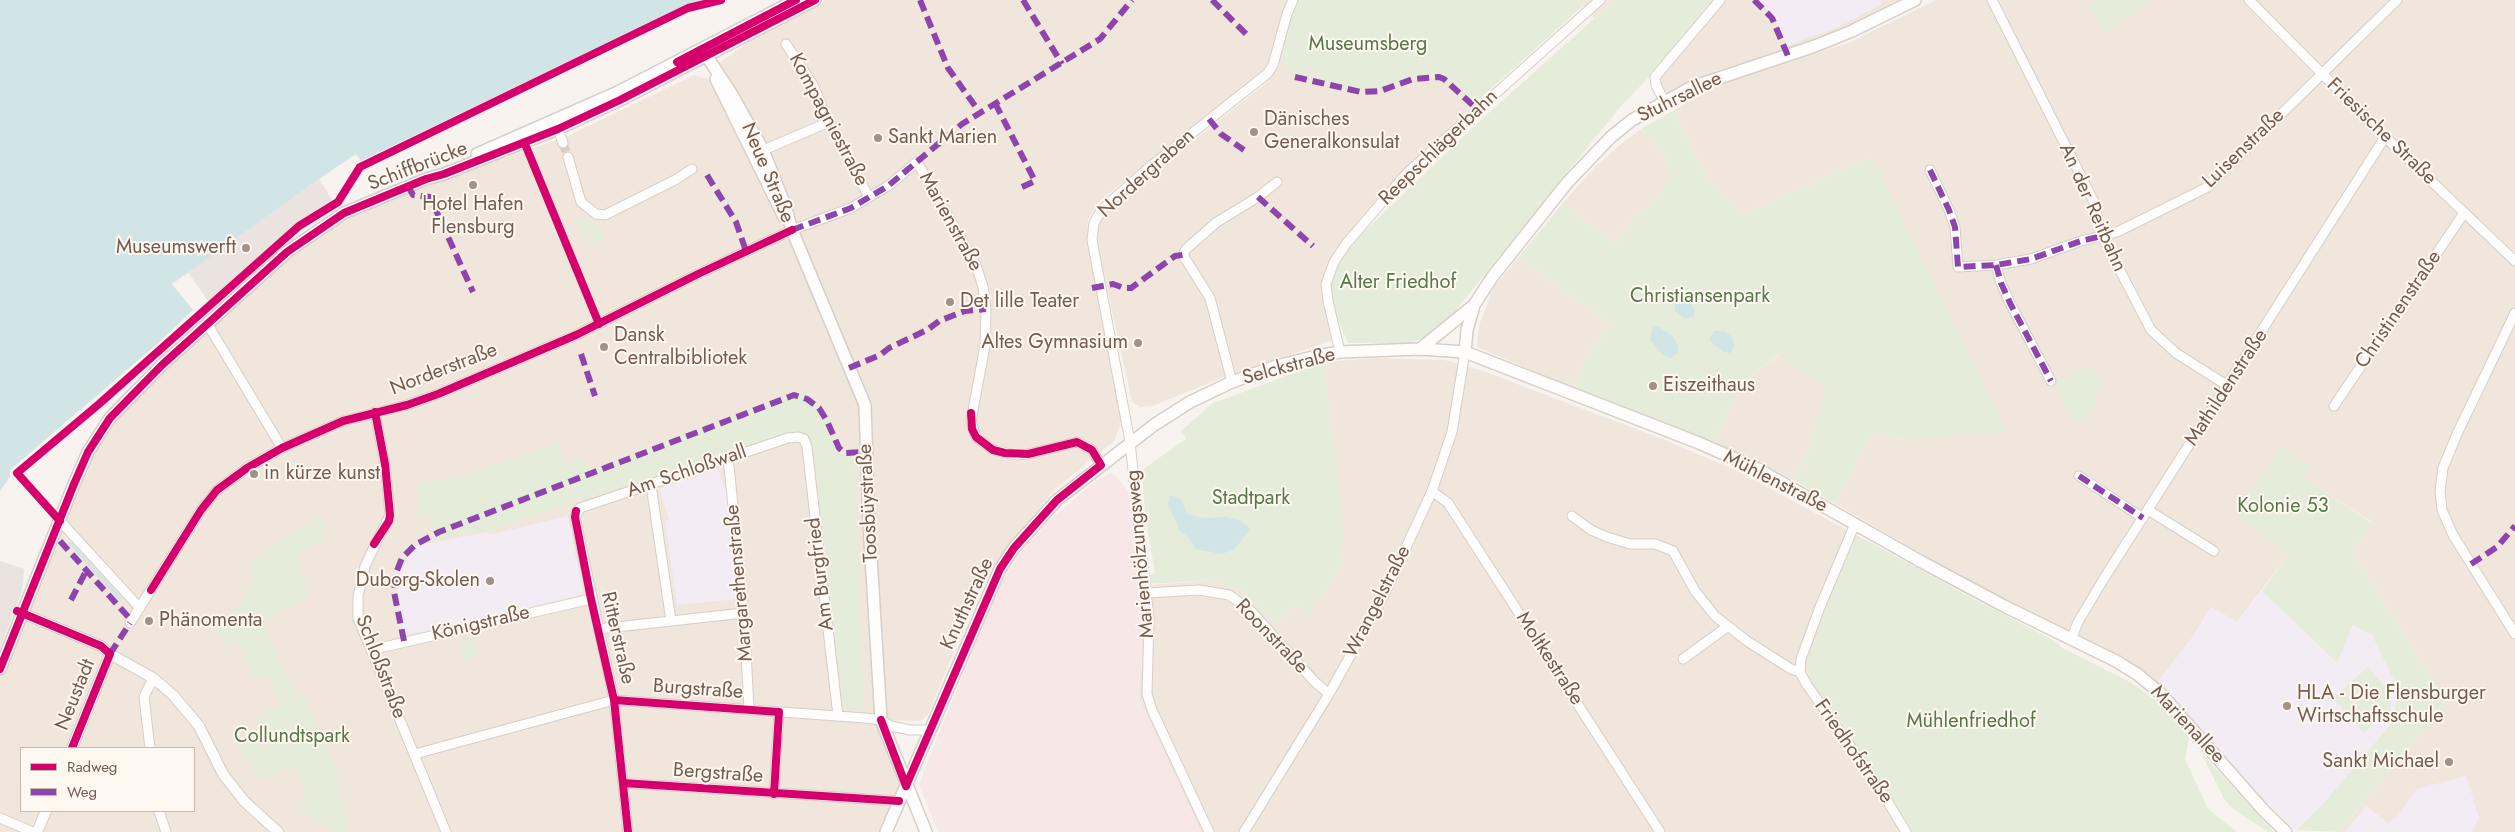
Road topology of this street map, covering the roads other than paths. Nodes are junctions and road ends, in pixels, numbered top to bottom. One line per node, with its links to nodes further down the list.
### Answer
1 (796, 0): 13 (main road, Schiffbrücke)
2 (815, 0): 13 (main road, Schiffbrücke)
3 (1293, 0): 45 (street, Nordergraben)
4 (1586, 0): 11 (street)
5 (1600, 0): 11 (street, Reepschlägerbahn)
6 (1720, 0): 15 (street)
7 (1915, 0): 15 (main road, Stuhrsallee)
8 (1992, 0): 30 (street, An der Reitbahn)
9 (2397, 0): 14 (street, Luisenstraße)
10 (2255, 2): 14 (street, Friesische Straße)
11 (1592, 8): 37 (street, Reepschlägerbahn)
12 (786, 44): 16 (street, Kompagniestraße)
13 (704, 53): 17 (main road, Schiffbrücke); 20 (main road, Neue Straße); 25 (main road, Schiffbrücke)
14 (2321, 73): 18 (street, Friesische Straße); 30 (street, Luisenstraße)
15 (1664, 100): 33 (main road, Stuhrsallee)
16 (829, 122): 20 (street); 27 (street, Kompagniestraße)
17 (558, 129): 19 (street); 25 (main road, Schiffbrücke)
18 (2385, 137): 28 (street, Friesische Straße); 41 (street, Mathildenstraße)
19 (563, 143)
20 (758, 152): 29 (main road, Neue Straße)
21 (568, 157): 23 (street)
22 (917, 162): 27 (street, Norderstraße); 48 (street, Marienstraße)
23 (692, 169)
24 (1930, 170): 32 (street, Luisenstraße)
25 (426, 179): 35 (main road, Schiffbrücke)
26 (1277, 182): 40 (street)
27 (869, 197): 29 (street, Norderstraße)
28 (2464, 213): 31 (street, Friesische Straße); 42 (street, Christinenstraße)
29 (792, 230): 43 (street, Norderstraße); 80 (main road, Toosbüystraße)
30 (2102, 236): 32 (street, Luisenstraße); 41 (street, An der Reitbahn)
31 (2515, 262)
32 (1996, 266): 39 (street)
33 (1474, 305): 36 (main road); 38 (main road, Stuhrsallee)
34 (2515, 313): 67 (street)
35 (208, 325): 46 (street); 55 (main road, Schiffbrücke)
36 (1420, 350): 37 (main road, Selckstraße); 38 (main road, Selckstraße)
37 (1340, 352): 40 (main road, Selckstraße)
38 (1465, 352): 51 (street, Wrangelstraße); 56 (main road, Mühlenstraße)
39 (2051, 381)
40 (1232, 382): 45 (main road, Selckstraße)
41 (2228, 386): 53 (street, Mathildenstraße)
42 (2334, 406)
43 (375, 412): 46 (street, Norderstraße); 69 (street, Schloßstraße)
44 (798, 437): 47 (street, Am Schloßwall); 79 (street, Am Burgfried)
45 (1130, 442): 48 (main road, Knuthstraße); 58 (street, Marienhölzungsweg)
46 (282, 448): 60 (street, Norderstraße)
47 (728, 457): 50 (street, Am Schloßwall); 62 (street, Margarethenstraße)
48 (1101, 465): 81 (main road, Knuthstraße)
49 (2079, 476): 53 (street)
50 (651, 485): 52 (street, Am Schloßwall); 63 (street)
51 (1432, 491): 75 (street, Wrangelstraße); 102 (street, Moltkestraße)
52 (576, 512): 59 (street, Ritterstraße)
53 (2145, 514): 57 (street); 68 (street, Mathildenstraße)
54 (1572, 516): 65 (street)
55 (60, 521): 60 (street); 61 (main road, Schiffbrücke)
56 (1855, 524): 68 (main road, Mühlenstraße); 73 (street)
57 (2214, 551)
58 (1147, 592): 75 (street, Roonstraße); 100 (street, Marienhölzungsweg)
59 (591, 599): 66 (street, Ritterstraße); 69 (street, Königstraße)
60 (140, 608): 64 (street, Norderstraße)
61 (22, 613): 70 (street); 72 (main road, Schiffbrücke)
62 (744, 613): 63 (street); 77 (street, Margarethenstraße)
63 (671, 621): 66 (street)
64 (130, 623)
65 (1727, 627): 71 (street); 73 (street)
66 (598, 629): 76 (street, Ritterstraße)
67 (2515, 634)
68 (2071, 640): 104 (main road, Marienallee)
69 (371, 650): 84 (street, Schloßstraße)
70 (110, 654): 74 (street); 82 (street, Neustadt)
71 (1683, 659)
72 (0, 669)
73 (1800, 672): 103 (street, Friedhofstraße)
74 (153, 678): 83 (street); 95 (street)
75 (1329, 694): 101 (street, Wrangelstraße)
76 (614, 700): 77 (street, Burgstraße); 84 (street, Burgstraße); 85 (street, Ritterstraße)
77 (749, 709): 78 (street, Burgstraße)
78 (780, 712): 79 (street, Burgstraße); 87 (street)
79 (838, 716): 80 (street, Burgstraße)
80 (881, 720): 81 (street, Burgstraße); 86 (main road, Toosbüystraße)
81 (929, 730): 86 (main road, Knuthstraße)
82 (72, 747)
83 (150, 747)
84 (415, 754): 96 (street, Schloßstraße)
85 (624, 783): 87 (street, Bergstraße); 97 (street, Ritterstraße)
86 (906, 786): 88 (main road, Knuthstraße); 99 (main road, Toosbüystraße)
87 (774, 794): 88 (street, Bergstraße)
88 (899, 801): 98 (main road, Knuthstraße)
89 (46, 812): 93 (street)
90 (158, 812): 94 (street)
91 (0, 818): 92 (street)
92 (33, 832)
93 (38, 832)
94 (166, 832)
95 (278, 832)
96 (446, 832)
97 (628, 832)
98 (886, 832)
99 (926, 832)
100 (1209, 832)
101 (1244, 832)
102 (1660, 832)
103 (1906, 832)
104 (2286, 832)

